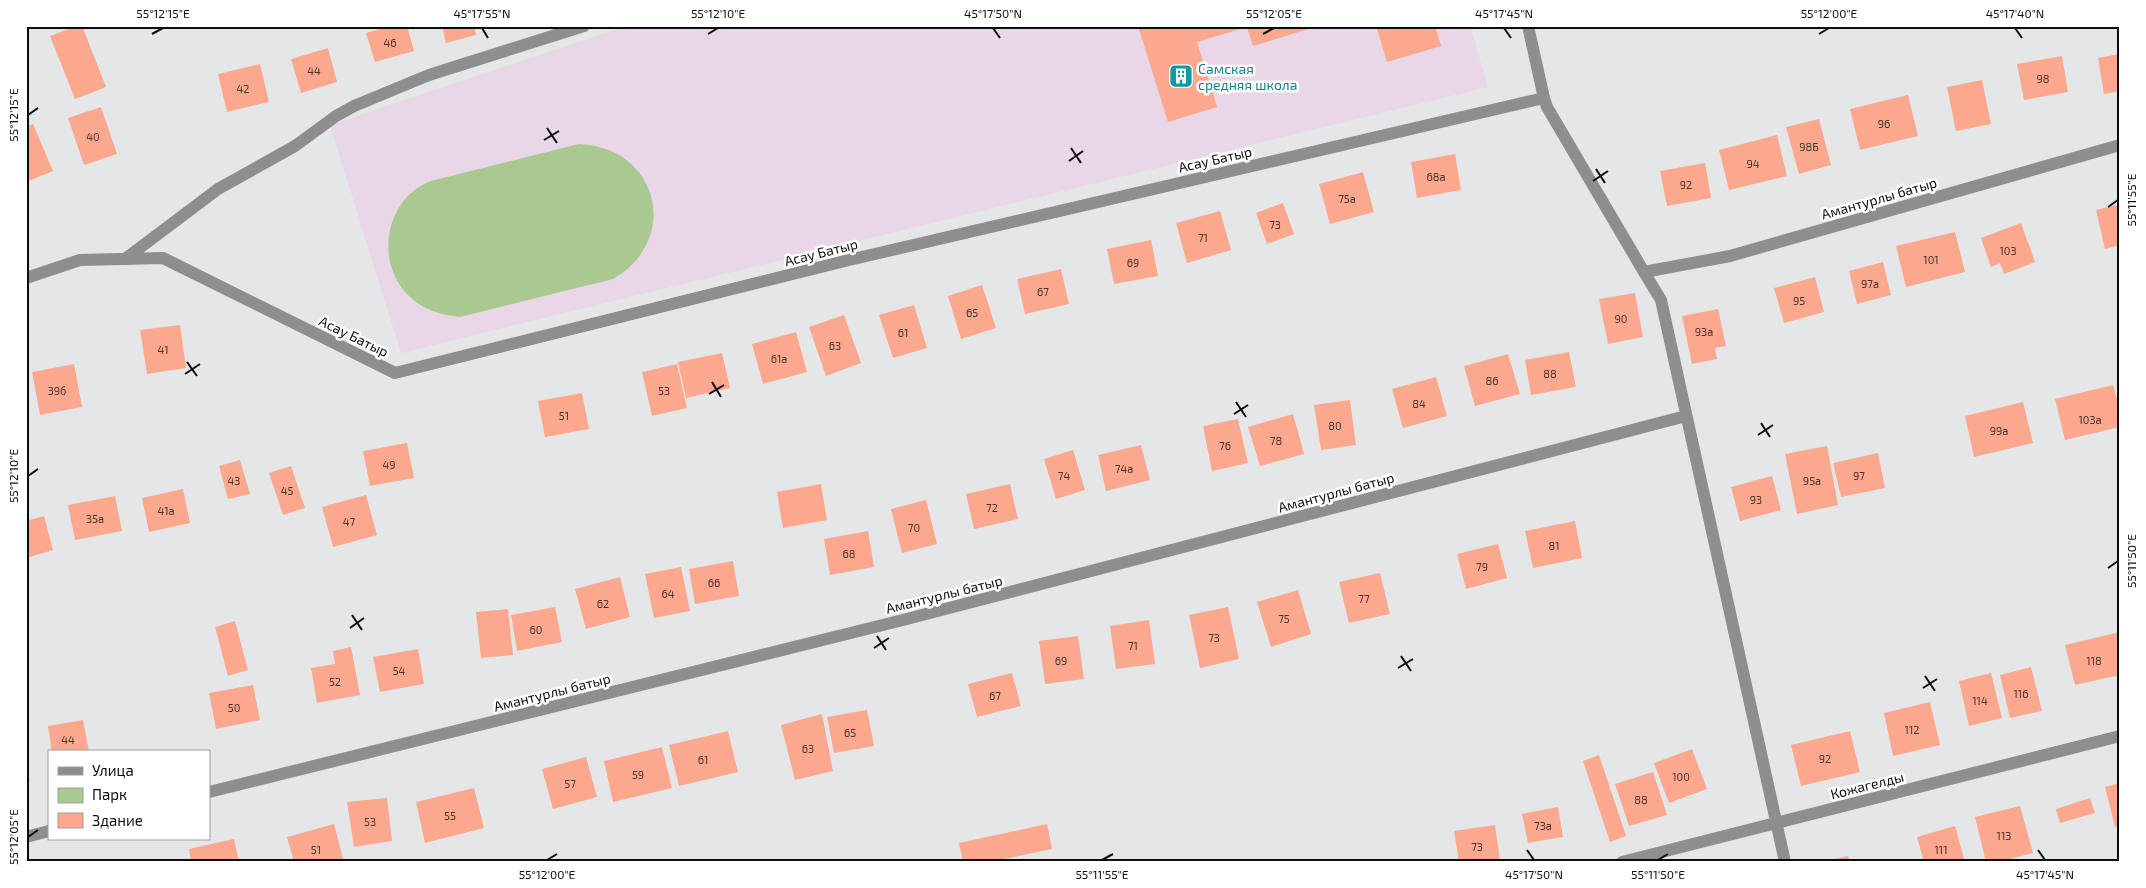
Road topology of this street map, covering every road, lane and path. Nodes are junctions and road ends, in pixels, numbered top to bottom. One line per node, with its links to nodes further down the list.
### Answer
1 (584, 26): 5 (street)
2 (1528, 26): 3 (street)
3 (1544, 98): 5 (street, Асау Батыр); 6 (street)
4 (2120, 145): 6 (street, Амантурлы батыр)
5 (125, 259): 7 (street, Асау Батыр)
6 (1644, 272): 8 (street)
7 (26, 278)
8 (1686, 416): 10 (street, Амантурлы батыр); 11 (street)
9 (2120, 736): 11 (street, Кожагелды)
10 (210, 792)
11 (1776, 823): 14 (street, Кожагелды); 15 (street)
12 (48, 831): 13 (street)
13 (26, 837)
14 (1622, 862)
15 (1785, 862)

